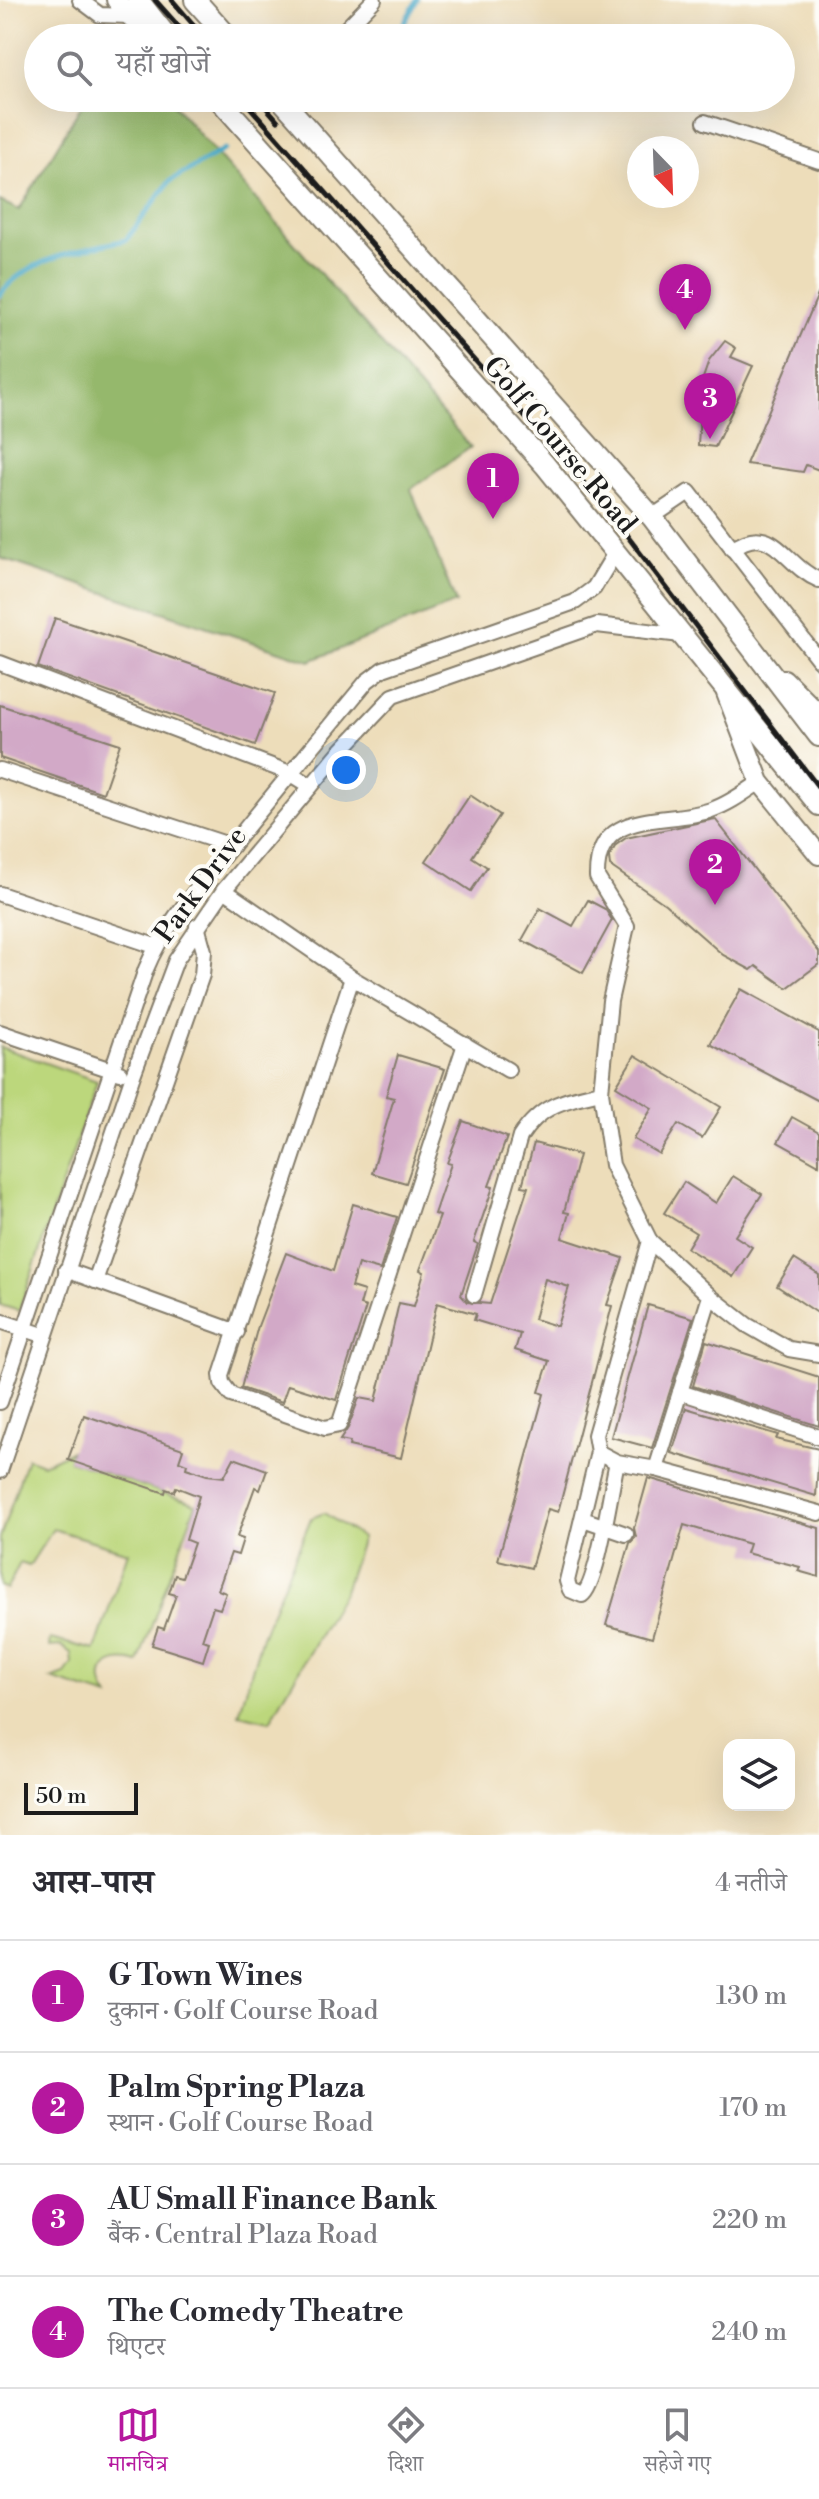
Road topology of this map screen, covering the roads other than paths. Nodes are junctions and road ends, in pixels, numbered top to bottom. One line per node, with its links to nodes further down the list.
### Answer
1 (80, 0): 5 (street)
2 (116, 0): 5 (street)
3 (374, 0): 8 (street)
4 (200, 2): 7 (main road)
5 (134, 8): 6 (main road)
6 (152, 24)
7 (218, 24)
8 (351, 24)
9 (230, 112): 14 (main road, Golf Course Road)
10 (292, 112): 13 (main road, Golf Course Road)
11 (705, 122): 12 (street)
12 (819, 161)
13 (652, 517): 15 (street); 20 (main road, Golf Course Road)
14 (615, 553): 17 (street, Park Drive); 19 (main road, Golf Course Road)
15 (734, 553): 16 (street); 21 (street)
16 (819, 580)
17 (575, 602): 18 (street); 27 (street, Park Drive)
18 (584, 629): 19 (street, Park Drive); 29 (street, Park Drive)
19 (681, 635): 23 (main road, Golf Course Road)
20 (757, 652): 24 (street, Golf Course Road); 25 (main road)
21 (819, 660)
22 (0, 663): 27 (street)
23 (724, 687): 28 (street, Golf Course Road); 30 (main road)
24 (819, 714)
25 (819, 736)
26 (0, 770): 31 (street)
27 (290, 773): 29 (street); 31 (street, Park Drive)
28 (760, 782): 32 (street, Golf Course Road); 43 (street)
29 (311, 786): 33 (street, Park Drive)
30 (819, 805)
31 (232, 846): 36 (street, Park Drive)
32 (819, 855)
33 (224, 890): 35 (street, Park Drive); 37 (street)
34 (0, 894): 36 (street)
35 (197, 926): 42 (street, Park Drive); 46 (street)
36 (155, 946): 41 (street, Park Drive)
37 (352, 978): 39 (street); 51 (street)
38 (0, 1032): 41 (street)
39 (465, 1044): 40 (street); 51 (street)
40 (508, 1070)
41 (113, 1071): 42 (street); 50 (street, Park Drive)
42 (133, 1075): 45 (street, Park Drive)
43 (601, 1092): 44 (street); 47 (street)
44 (650, 1241): 48 (street); 57 (street)
45 (66, 1270): 46 (street); 52 (street, Park Drive)
46 (95, 1281): 51 (street)
47 (474, 1295)
48 (710, 1296): 53 (street); 54 (street)
49 (0, 1321): 50 (street)
50 (23, 1328): 52 (street); 55 (street, Park Drive)
51 (237, 1332)
52 (43, 1335): 60 (street, Park Drive)
53 (819, 1354)
54 (680, 1392): 56 (street); 59 (street)
55 (0, 1402)
56 (819, 1437)
57 (598, 1452): 58 (street); 62 (street)
58 (617, 1462): 59 (street); 63 (street)
59 (656, 1469): 61 (street)
60 (0, 1471)
61 (819, 1513)
62 (583, 1519): 63 (street); 65 (street)
63 (603, 1526): 64 (street); 66 (street)
64 (626, 1534)
65 (572, 1562): 66 (street); 66 (street)
66 (595, 1566)

